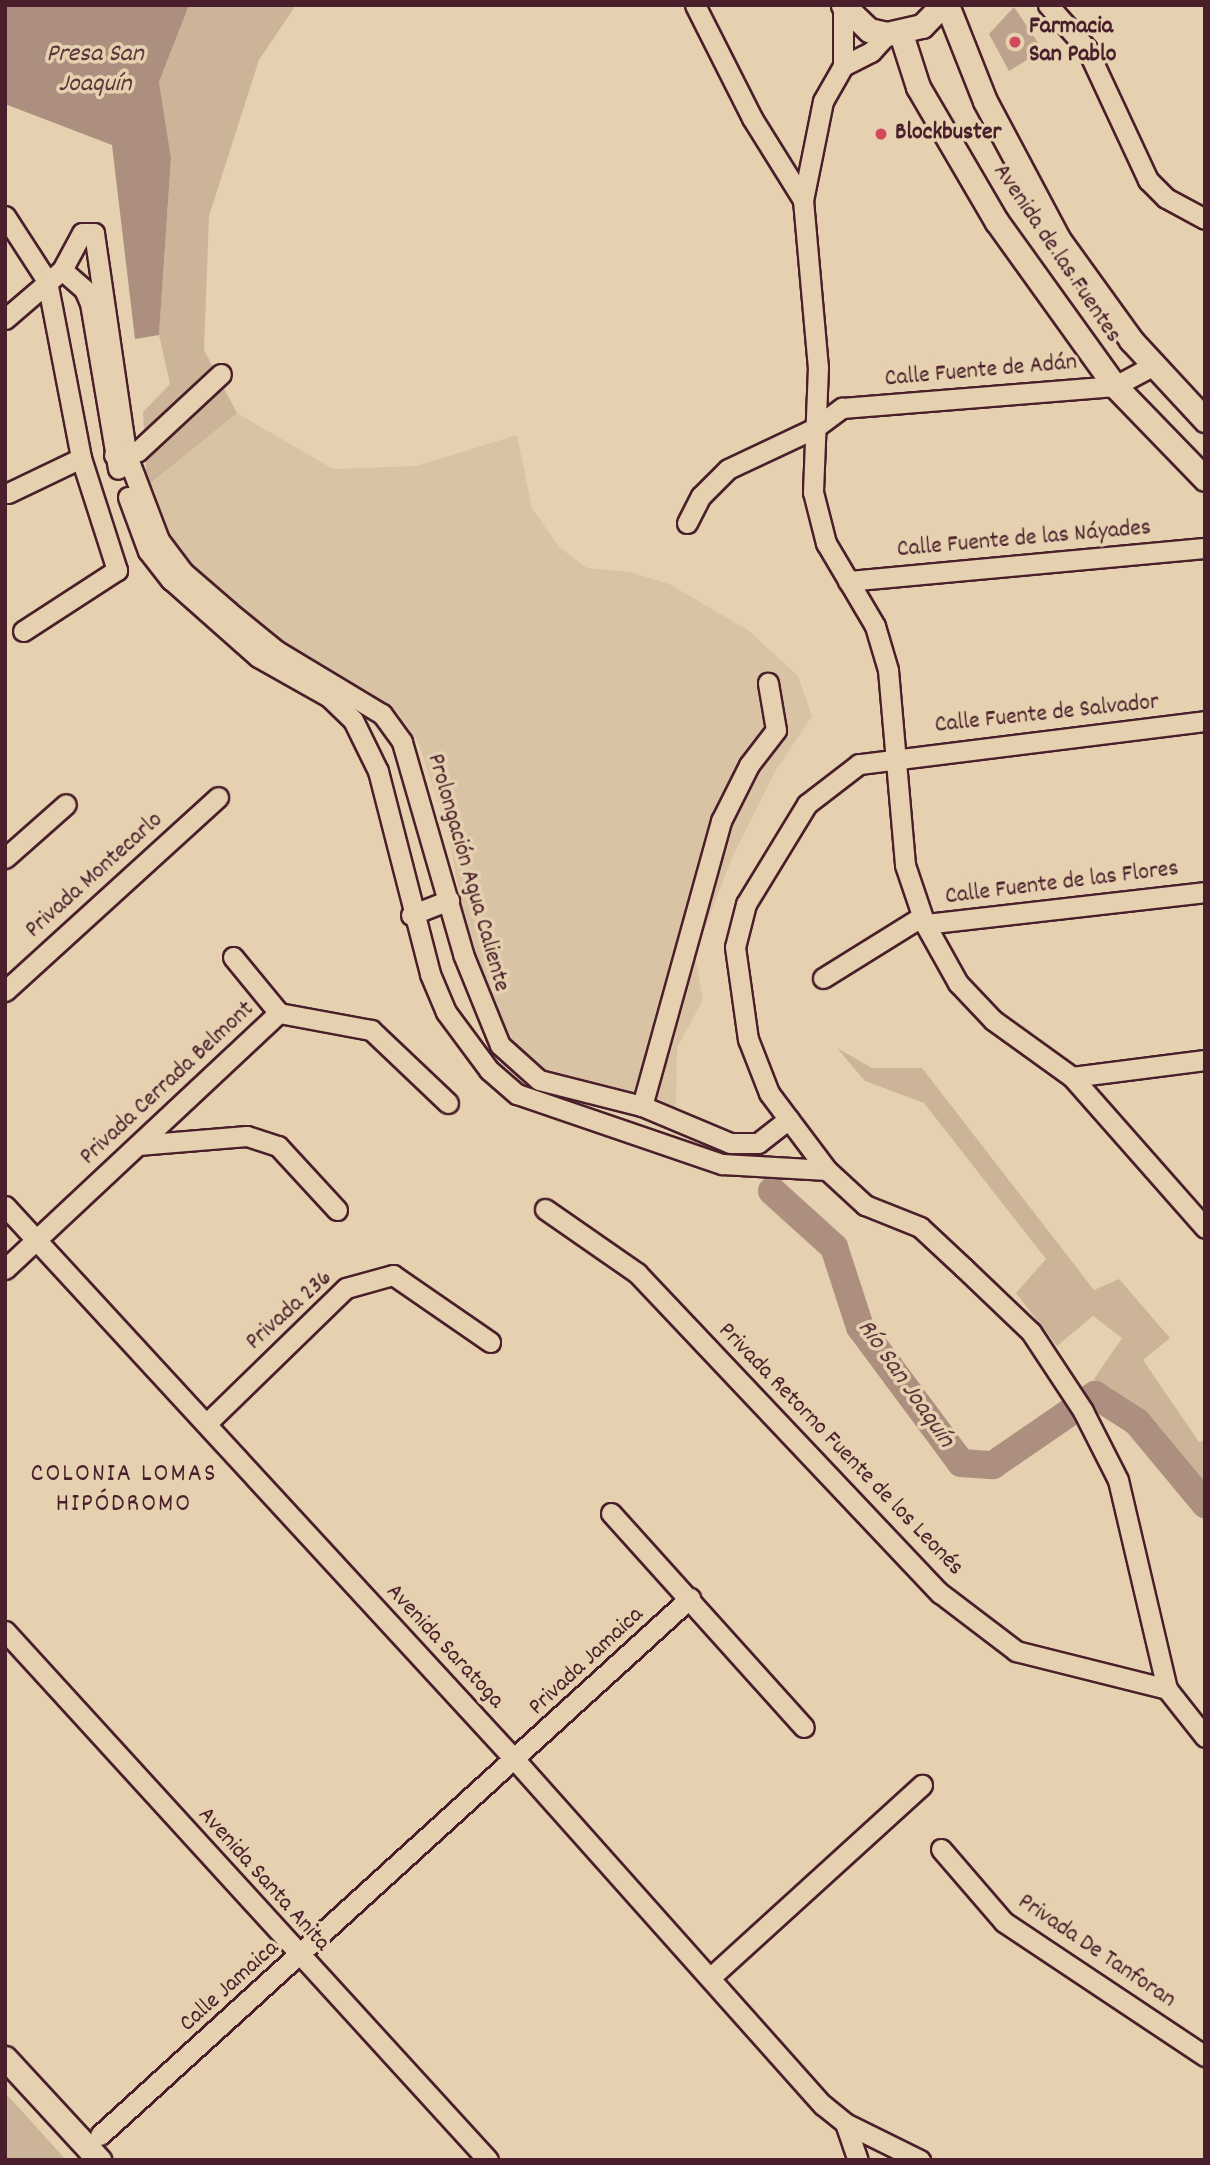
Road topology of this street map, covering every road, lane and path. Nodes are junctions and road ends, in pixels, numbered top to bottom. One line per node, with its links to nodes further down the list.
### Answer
1 (695, 5): 7 (street)
2 (843, 5): 5 (main road); 6 (street)
3 (945, 5): 5 (main road); 12 (main road, Avenida de las Fuentes)
4 (1048, 5): 9 (street)
5 (894, 34): 6 (street); 14 (main road, Avenida de las Fuentes)
6 (843, 66): 7 (street)
7 (803, 200): 16 (street)
8 (5, 216): 10 (street)
9 (1205, 219)
10 (55, 275): 11 (street); 17 (street, Prolongación Agua Caliente); 17 (street, Prolongación Agua Caliente); 18 (street)
11 (5, 318)
12 (1152, 366): 14 (street, Calle Fuente de Adán); 15 (main road, Avenida de las Fuentes)
13 (221, 374): 17 (street)
14 (1115, 386): 16 (street, Calle Fuente de Adán); 19 (main road, Avenida de las Fuentes)
15 (1205, 420)
16 (815, 428): 21 (street, Calle Fuente de Adán); 23 (street)
17 (120, 454): 32 (street, Prolongación Agua Caliente); 33 (street, Prolongación Agua Caliente)
18 (81, 458): 20 (street); 24 (street)
19 (1205, 479)
20 (8, 493)
21 (687, 523)
22 (1205, 548): 23 (street, Calle Fuente de las Náyades)
23 (848, 581): 27 (street)
24 (23, 631)
25 (768, 683): 43 (street)
26 (1205, 722): 27 (street, Calle Fuente de Salvador)
27 (895, 757): 34 (street); 44 (street, Calle Fuente de Salvador)
28 (218, 797): 37 (street, Privada Montecarlo)
29 (65, 804): 30 (street)
30 (5, 858)
31 (1205, 892): 34 (street, Calle Fuente de las Flores)
32 (449, 900): 33 (street); 41 (street, Prolongación Agua Caliente)
33 (411, 915): 45 (street, Prolongación Agua Caliente)
34 (923, 920): 36 (street); 40 (street)
35 (233, 957): 38 (street)
36 (823, 978)
37 (5, 991)
38 (279, 1013): 42 (street, Privada Cerrada Belmont); 46 (street, Privada Cerrada Belmont)
39 (1205, 1060): 40 (street)
40 (1072, 1077): 51 (street)
41 (608, 1097): 43 (street, Prolongación Agua Caliente); 45 (street)
42 (448, 1102)
43 (642, 1106): 44 (street, Prolongación Agua Caliente)
44 (789, 1119): 47 (street, Calle Fuente de Salvador)
45 (598, 1124): 47 (street, Prolongación Agua Caliente)
46 (138, 1145): 50 (street); 52 (street, Privada Cerrada Belmont)
47 (827, 1170): 59 (street, Calle Fuente de Salvador)
48 (5, 1206): 52 (street, Avenida Saratoga)
49 (545, 1209): 59 (street, Privada Retorno Fuente de los Leonés)
50 (337, 1210)
51 (1204, 1226)
52 (37, 1240): 53 (street, Privada Cerrada Belmont); 55 (street, Avenida Saratoga)
53 (5, 1269)
54 (490, 1342): 55 (street, Privada 236)
55 (206, 1424): 62 (street, Avenida Saratoga)
56 (611, 1513): 57 (street)
57 (691, 1598): 60 (street); 62 (street, Privada Jamaica)
58 (5, 1631): 65 (street, Avenida Santa Anita)
59 (1167, 1689): 61 (street)
60 (804, 1727)
61 (1205, 1737)
62 (516, 1761): 65 (street, Calle Jamaica); 66 (street, Avenida Saratoga)
63 (922, 1785): 66 (street)
64 (941, 1849): 67 (street, Privada De Tanforan)
65 (300, 1958): 71 (street, Calle Jamaica); 74 (street, Avenida Santa Anita)
66 (712, 1976): 70 (street, Avenida Saratoga)
67 (1205, 2056)
68 (5, 2057): 73 (main road)
69 (5, 2080): 72 (main road)
70 (845, 2123): 75 (street); 76 (street)
71 (100, 2135)
72 (78, 2160)
73 (99, 2160)
74 (488, 2160)
75 (858, 2160)
76 (920, 2160)

